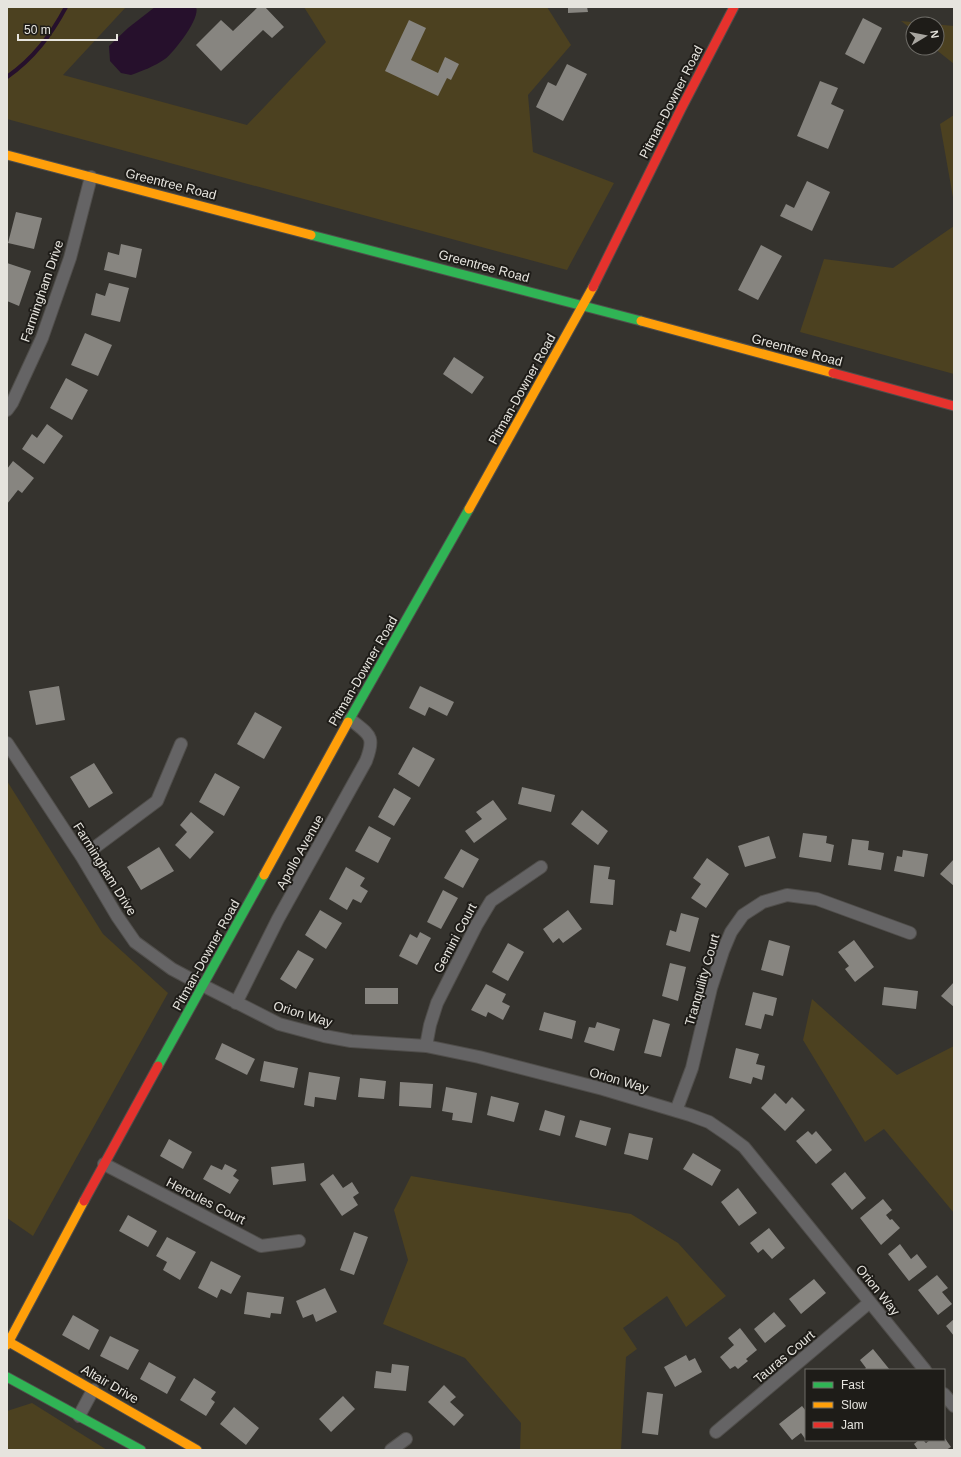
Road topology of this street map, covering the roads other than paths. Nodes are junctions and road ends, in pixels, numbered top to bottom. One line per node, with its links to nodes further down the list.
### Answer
1 (734, 7): 4 (street, Pitman-Downer Road)
2 (7, 155): 3 (street, Greentree Road)
3 (91, 177): 4 (street, Greentree Road); 6 (street, Farmingham Drive)
4 (584, 306): 5 (street, Greentree Road); 7 (street, Pitman-Downer Road)
5 (954, 406)
6 (7, 410)
7 (350, 718): 13 (street, Pitman-Downer Road); 14 (street, Apollo Avenue)
8 (7, 743): 10 (street, Farmingham Drive)
9 (180, 744): 10 (street)
10 (82, 857): 13 (street, Farmingham Drive)
11 (541, 867): 15 (street, Gemini Court)
12 (910, 933): 16 (street, Tranquility Court)
13 (204, 986): 14 (street, Orion Way); 17 (street, Pitman-Downer Road)
14 (236, 1003): 15 (street, Orion Way)
15 (426, 1046): 16 (street, Orion Way)
16 (676, 1111): 19 (street, Orion Way)
17 (104, 1164): 18 (street, Hercules Court); 20 (street, Pitman-Downer Road)
18 (299, 1241)
19 (870, 1302): 21 (street, Orion Way); 27 (street, Tauras Court)
20 (8, 1343): 23 (street, Altair Drive)
21 (924, 1369)
22 (7, 1377): 26 (street)
23 (93, 1390): 26 (street); 30 (street, Altair Drive)
24 (945, 1395): 25 (street)
25 (954, 1406)
26 (79, 1416): 29 (street)
27 (716, 1432)
28 (406, 1439): 31 (street)
29 (141, 1450)
30 (197, 1450)
31 (391, 1450)

